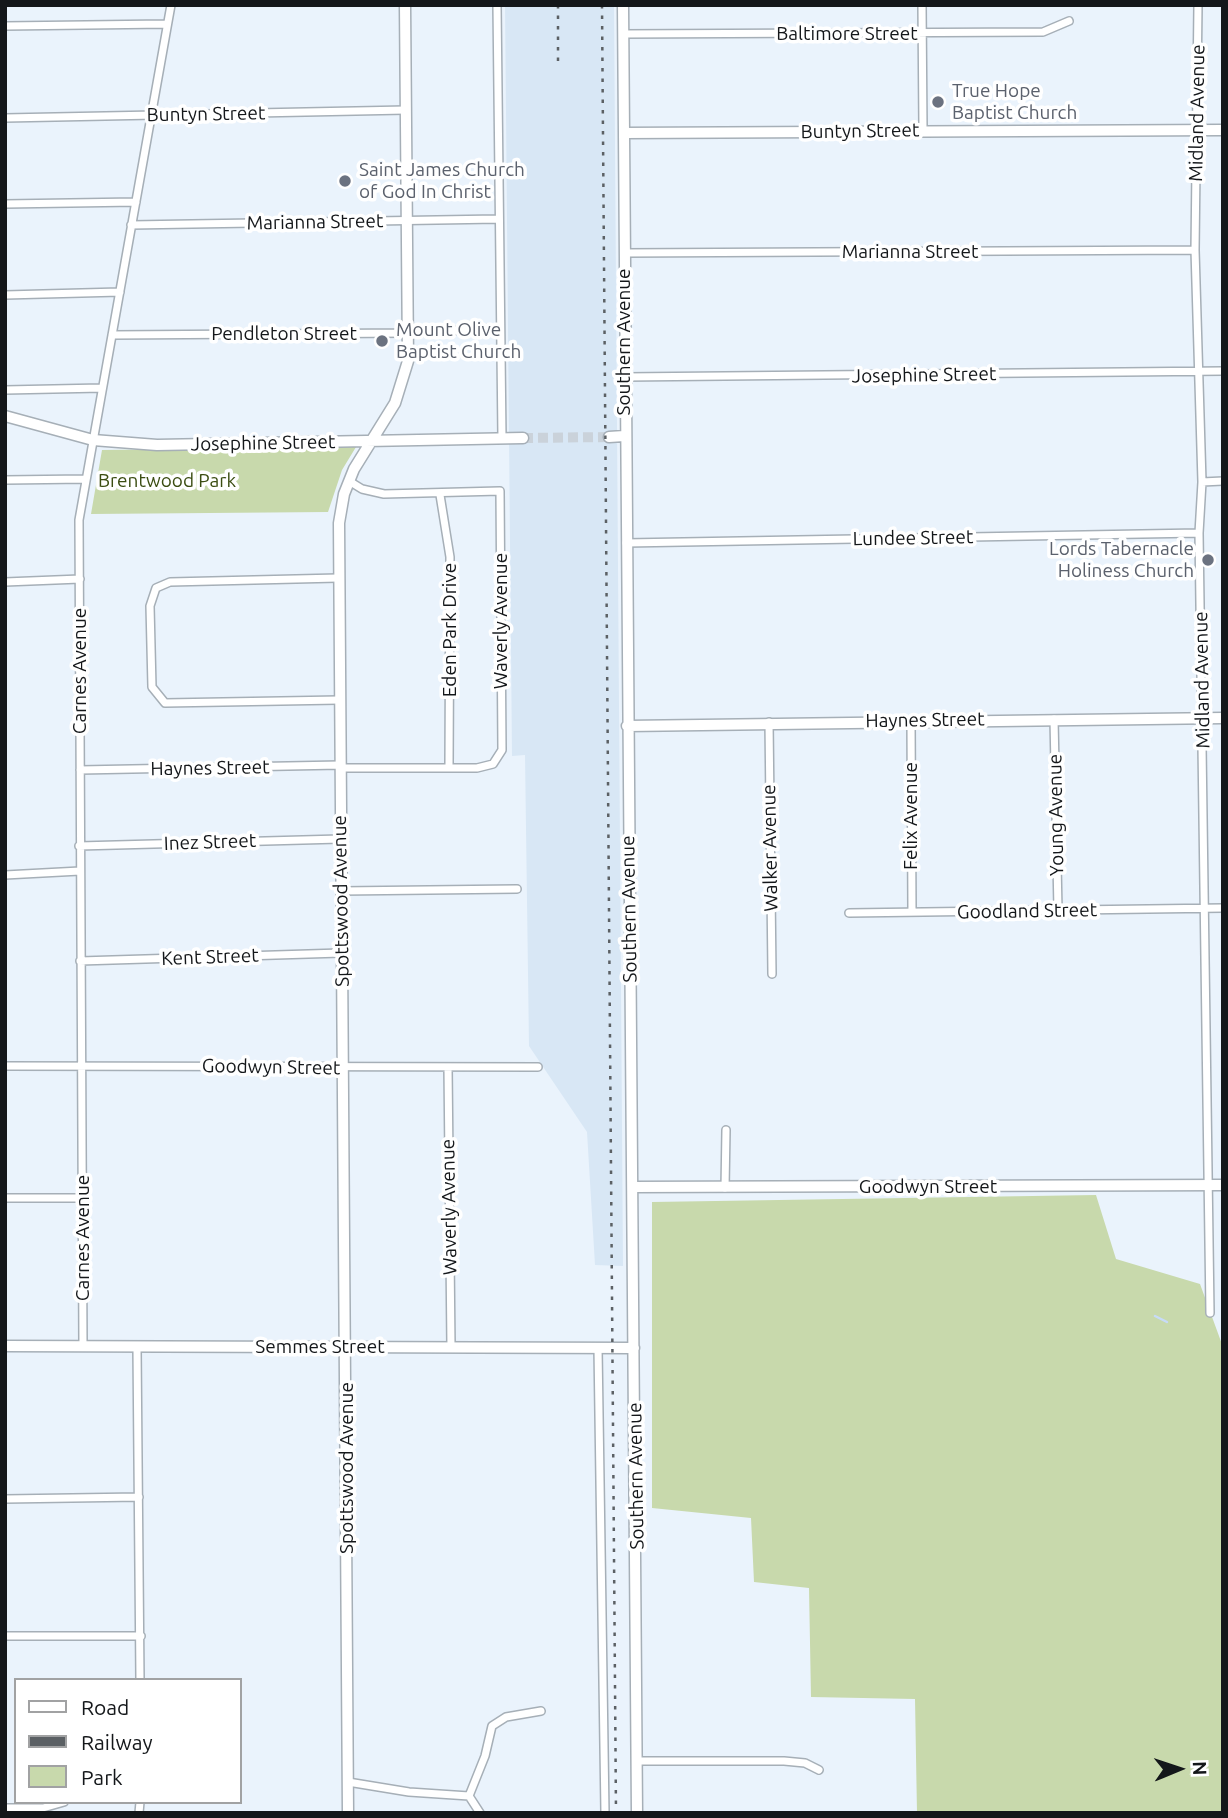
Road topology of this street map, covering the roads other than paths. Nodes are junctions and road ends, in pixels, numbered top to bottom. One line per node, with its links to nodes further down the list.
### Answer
1 (171, 5): 8 (street, Carnes Avenue)
2 (405, 5): 12 (street, Spottswood Avenue)
3 (497, 5): 21 (street)
4 (623, 5): 11 (street, Southern Avenue)
5 (922, 5): 10 (street)
6 (1198, 5): 16 (street, Midland Avenue)
7 (1069, 21): 10 (street, Baltimore Street)
8 (167, 24): 9 (street); 13 (street, Carnes Avenue)
9 (5, 26)
10 (922, 33): 11 (street, Baltimore Street); 15 (street)
11 (623, 34): 18 (street, Southern Avenue)
12 (406, 110): 13 (street, Buntyn Street); 22 (street, Spottswood Avenue)
13 (151, 115): 14 (street, Buntyn Street); 19 (street, Carnes Avenue)
14 (5, 118)
15 (923, 130): 16 (street, Buntyn Street); 18 (street, Buntyn Street)
16 (1196, 130): 17 (street, Buntyn Street); 24 (street, Midland Avenue)
17 (1223, 130)
18 (624, 133): 25 (street, Southern Avenue)
19 (136, 202): 20 (street); 23 (street, Carnes Avenue)
20 (5, 204)
21 (498, 219): 22 (street, Marianna Street); 28 (street)
22 (406, 221): 23 (street, Marianna Street); 29 (street, Spottswood Avenue)
23 (131, 225): 26 (street, Carnes Avenue)
24 (1195, 250): 25 (street, Marianna Street); 32 (street, Midland Avenue)
25 (625, 253): 33 (street, Southern Avenue)
26 (120, 292): 27 (street); 30 (street, Carnes Avenue)
27 (5, 295)
28 (499, 328): 29 (street, Pendleton Street); 39 (street)
29 (409, 332): 30 (street, Pendleton Street); 42 (street, Spottswood Avenue)
30 (112, 335): 34 (street, Carnes Avenue)
31 (1223, 371): 32 (street, Josephine Street)
32 (1200, 372): 33 (street, Josephine Street); 47 (street, Midland Avenue)
33 (625, 377): 37 (street, Southern Avenue)
34 (102, 388): 35 (street); 41 (street, Carnes Avenue)
35 (5, 390)
36 (5, 416): 41 (street, Josephine Street)
37 (624, 436): 38 (street); 50 (street, Southern Avenue)
38 (609, 437)
39 (502, 438): 40 (street, Josephine Street); 42 (street, Josephine Street)
40 (523, 438)
41 (93, 440): 42 (street, Josephine Street); 43 (street, Carnes Avenue)
42 (372, 440): 45 (street, Spottswood Avenue)
43 (86, 479): 44 (street); 52 (street, Carnes Avenue)
44 (5, 480)
45 (349, 481): 48 (street); 51 (street, Spottswood Avenue)
46 (1223, 481): 47 (street)
47 (1202, 482): 49 (street, Midland Avenue)
48 (440, 495): 61 (street, Waverly Avenue); 62 (street, Eden Park Drive)
49 (1199, 533): 50 (street, Lundee Street); 55 (street, Midland Avenue)
50 (626, 543): 60 (street, Southern Avenue)
51 (338, 578): 54 (street, Spottswood Avenue); 54 (street)
52 (80, 579): 53 (street); 64 (street, Carnes Avenue)
53 (5, 582)
54 (339, 700): 63 (street, Spottswood Avenue)
55 (1203, 718): 56 (street, Haynes Street); 57 (street, Haynes Street); 71 (street, Midland Avenue)
56 (1223, 718)
57 (1054, 719): 58 (street, Haynes Street); 73 (street, Young Avenue)
58 (911, 720): 59 (street, Haynes Street); 74 (street, Felix Avenue)
59 (769, 722): 60 (street, Haynes Street); 78 (street, Walker Avenue)
60 (627, 726): 87 (street, Southern Avenue)
61 (502, 750): 62 (street, Haynes Street)
62 (449, 766): 63 (street, Haynes Street)
63 (340, 767): 64 (street, Haynes Street); 65 (street, Spottswood Avenue)
64 (80, 770): 66 (street, Carnes Avenue)
65 (340, 839): 66 (street, Inez Street); 70 (street, Spottswood Avenue)
66 (79, 846): 67 (street, Carnes Avenue)
67 (80, 872): 68 (street); 77 (street, Carnes Avenue)
68 (5, 875)
69 (517, 889): 70 (street)
70 (341, 891): 76 (street, Spottswood Avenue)
71 (1205, 908): 72 (street, Goodland Street); 73 (street, Goodland Street); 86 (street, Midland Avenue)
72 (1223, 908)
73 (1058, 910): 74 (street, Goodland Street)
74 (912, 912): 75 (street, Goodland Street)
75 (849, 913)
76 (341, 953): 77 (street, Kent Street); 83 (street, Spottswood Avenue)
77 (80, 961): 80 (street, Carnes Avenue)
78 (772, 974)
79 (5, 1066): 80 (street, Goodwyn Street)
80 (82, 1066): 83 (street, Goodwyn Street); 90 (street, Carnes Avenue)
81 (448, 1067): 82 (street, Goodwyn Street); 83 (street, Goodwyn Street); 94 (street, Waverly Avenue)
82 (538, 1067)
83 (343, 1068): 96 (street, Spottswood Avenue)
84 (726, 1130): 88 (street)
85 (1223, 1185): 86 (street, Goodwyn Street)
86 (1208, 1186): 88 (street, Goodwyn Street); 91 (street, Midland Avenue)
87 (633, 1187): 88 (street, Goodwyn Street); 98 (street, Southern Avenue)
88 (725, 1188)
89 (5, 1198): 90 (street)
90 (82, 1198): 93 (street, Carnes Avenue)
91 (1210, 1313)
92 (5, 1346): 93 (street, Semmes Street)
93 (83, 1346): 95 (street, Semmes Street)
94 (451, 1347): 96 (street, Semmes Street); 97 (street, Semmes Street)
95 (137, 1348): 96 (street, Semmes Street); 99 (street)
96 (347, 1348): 107 (street, Spottswood Avenue)
97 (598, 1348): 98 (street, Semmes Street); 113 (street, Southern Avenue)
98 (634, 1348): 105 (street, Southern Avenue)
99 (139, 1497): 100 (street); 102 (street)
100 (5, 1499)
101 (5, 1636): 102 (street)
102 (141, 1636): 103 (street)
103 (140, 1678)
104 (541, 1711): 108 (street)
105 (637, 1761): 106 (street); 114 (street, Southern Avenue)
106 (819, 1770)
107 (348, 1782): 108 (street); 111 (street, Spottswood Avenue)
108 (469, 1796): 112 (street)
109 (57, 1804): 110 (street)
110 (5, 1808)
111 (348, 1813)
112 (480, 1813)
113 (605, 1813)
114 (637, 1813)

